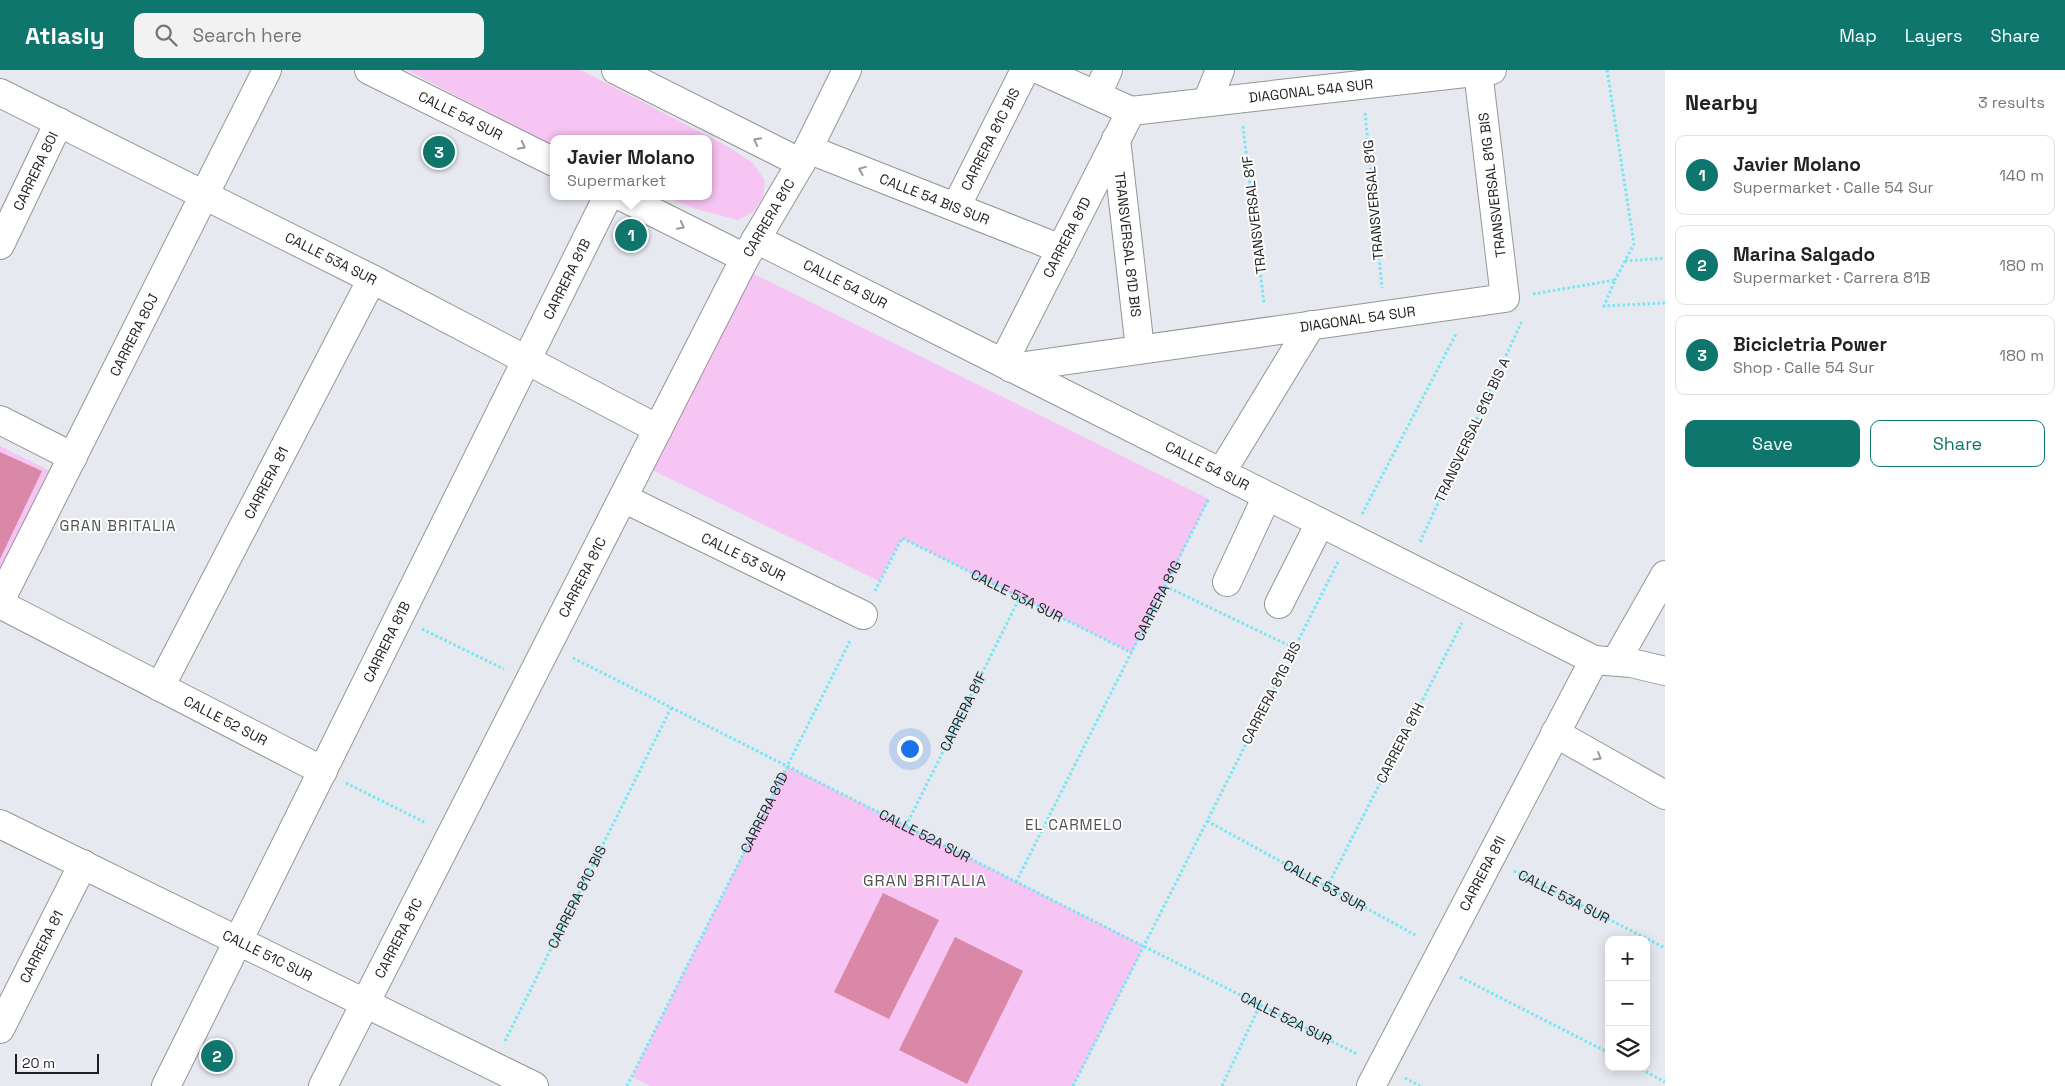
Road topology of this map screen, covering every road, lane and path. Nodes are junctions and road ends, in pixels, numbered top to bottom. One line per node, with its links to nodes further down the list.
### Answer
1 (267, 70): 21 (street, CARRERA 80J)
2 (368, 70): 20 (street, CALLE 54 SUR, one-way to 20)
3 (616, 70): 19 (street, one-way to 3)
4 (847, 70): 19 (street, CARRERA 81C)
5 (1025, 70): 24 (street, CARRERA 81C BIS)
6 (1040, 70): 13 (street)
7 (1108, 70): 13 (street)
8 (1220, 70): 15 (street)
9 (1607, 70): 29 (path)
10 (1485, 71): 11 (street, DIAGONAL 54A SUR); 33 (street, TRANSVERSAL 81G BIS)
11 (1373, 79): 14 (street, DIAGONAL 54A SUR); 36 (path, TRANSVERSAL 81G)
12 (0, 93): 17 (street, CALLE 53A SUR)
13 (1097, 95): 16 (street)
14 (1240, 98): 15 (street, DIAGONAL 54A SUR); 39 (path, TRANSVERSAL 81F)
15 (1207, 102): 16 (street, DIAGONAL 54A SUR)
16 (1131, 111): 18 (street, CARRERA 81D)
17 (59, 122): 21 (street, CALLE 53A SUR); 25 (street, CARRERA 80I)
18 (1116, 139): 27 (street, CARRERA 81D); 40 (street, TRANSVERSAL 81D BIS)
19 (804, 156): 24 (street, CALLE 54 BIS SUR, one-way to 19); 26 (street, CARRERA 81C)
20 (550, 160)
21 (204, 196): 30 (street, CALLE 53A SUR); 45 (street, CARRERA 80J)
22 (606, 200): 41 (street, CARRERA 81B)
23 (631, 200): 26 (street, CALLE 54 SUR, one-way to 26)
24 (956, 207): 27 (street, CALLE 54 BIS SUR)
25 (0, 245)
26 (751, 249): 42 (street, CALLE 54 SUR); 44 (street, CARRERA 81C)
27 (1061, 249): 42 (street, CARRERA 81D)
28 (1665, 258): 29 (path)
29 (1625, 261): 31 (path)
30 (372, 279): 41 (street, CALLE 53A SUR); 68 (street, CARRERA 81)
31 (1615, 280): 32 (path); 35 (path)
32 (1535, 293): 33 (path); 33 (path)
33 (1518, 300): 34 (street, DIAGONAL 54 SUR)
34 (1473, 302): 36 (street, DIAGONAL 54 SUR); 51 (path, CARRERA 81G BIS)
35 (1665, 303)
36 (1384, 315): 38 (street, DIAGONAL 54 SUR)
37 (1522, 320): 52 (path, TRANSVERSAL 81G BIS A)
38 (1311, 325): 39 (street, DIAGONAL 54 SUR); 46 (street)
39 (1267, 332): 40 (street, DIAGONAL 54 SUR)
40 (1140, 350): 42 (street, DIAGONAL 54 SUR)
41 (527, 359): 44 (street, CALLE 53A SUR); 61 (street, CARRERA 81B)
42 (1007, 366): 46 (street, CALLE 54 SUR)
43 (0, 420): 45 (street)
44 (658, 429): 48 (street, CARRERA 81C)
45 (73, 457): 58 (street, CARRERA 80J)
46 (1222, 473): 47 (street, CALLE 54 SUR); 55 (path, CARRERA 81G)
47 (1267, 496): 49 (street, CALLE 54 SUR); 54 (street)
48 (623, 498): 60 (street, CALLE 53 SUR); 62 (street, CARRERA 81C)
49 (1320, 523): 51 (street, CALLE 54 SUR); 59 (street)
50 (902, 538): 56 (path, CALLE 53A SUR); 60 (path, CARRERA 81D)
51 (1350, 538): 52 (street, CALLE 54 SUR); 63 (path, CARRERA 81G BIS)
52 (1408, 567): 57 (street, CALLE 54 SUR)
53 (1665, 575): 65 (street, CARRERA 81I)
54 (1227, 582)
55 (1165, 586): 63 (path); 64 (path, CARRERA 81G)
56 (1020, 597): 64 (path, CALLE 53A SUR); 76 (path, CARRERA 81F)
57 (1473, 600): 65 (street, CALLE 54 SUR); 81 (path, CARRERA 81H)
58 (0, 603): 68 (street, CALLE 52 SUR)
59 (1278, 604)
60 (863, 615): 71 (path, CARRERA 81D)
61 (399, 617): 67 (path); 72 (street, CARRERA 81B)
62 (548, 645): 67 (street, CARRERA 81C); 69 (path, CALLE 52A SUR)
63 (1294, 648): 74 (path, CARRERA 81G BIS)
64 (1132, 653): 80 (path, CARRERA 81G)
65 (1605, 661): 66 (street, CALLE 54 SUR); 70 (street, CARRERA 81I)
66 (1665, 671)
67 (529, 682): 77 (street, CARRERA 81C)
68 (160, 687): 72 (street, CALLE 52 SUR)
69 (671, 708): 71 (path, CALLE 52A SUR); 90 (path, CARRERA 81C BIS)
70 (1555, 733): 73 (street, one-way to 73); 78 (street, CARRERA 81I)
71 (787, 766): 76 (path, CALLE 52A SUR); 97 (path, CARRERA 81D)
72 (323, 771): 77 (path); 82 (street, CARRERA 81B)
73 (1665, 795)
74 (1207, 821): 81 (path, CALLE 53 SUR); 83 (path, CARRERA 81G BIS)
75 (0, 824): 79 (street, CALLE 51C SUR)
76 (906, 826): 80 (path, CALLE 52A SUR)
77 (451, 835): 86 (street, CARRERA 81C)
78 (1490, 859): 84 (path, CALLE 53A SUR); 85 (street, CARRERA 81I)
79 (82, 864): 82 (street, CALLE 51C SUR); 88 (street, CARRERA 81)
80 (1016, 882): 83 (path, CALLE 52A SUR)
81 (1327, 887): 85 (path, CALLE 53 SUR)
82 (239, 940): 86 (street, CALLE 51C SUR); 94 (street, CARRERA 81B)
83 (1144, 946): 87 (path, CALLE 52A SUR); 98 (path, CARRERA 81G BIS)
84 (1665, 948)
85 (1439, 957): 89 (path, CALLE 53 SUR); 92 (street, CARRERA 81I)
86 (366, 1003): 90 (street, CALLE 51C SUR); 95 (street, CARRERA 81C)
87 (1260, 1005): 92 (path, CALLE 52A SUR); 99 (path)
88 (0, 1029)
89 (1605, 1051)
90 (493, 1066): 96 (street, CALLE 51C SUR)
91 (1644, 1071): 93 (path)
92 (1376, 1076)
93 (1665, 1082)
94 (166, 1086)
95 (324, 1086)
96 (534, 1086)
97 (627, 1086)
98 (1073, 1086)
99 (1222, 1086)

